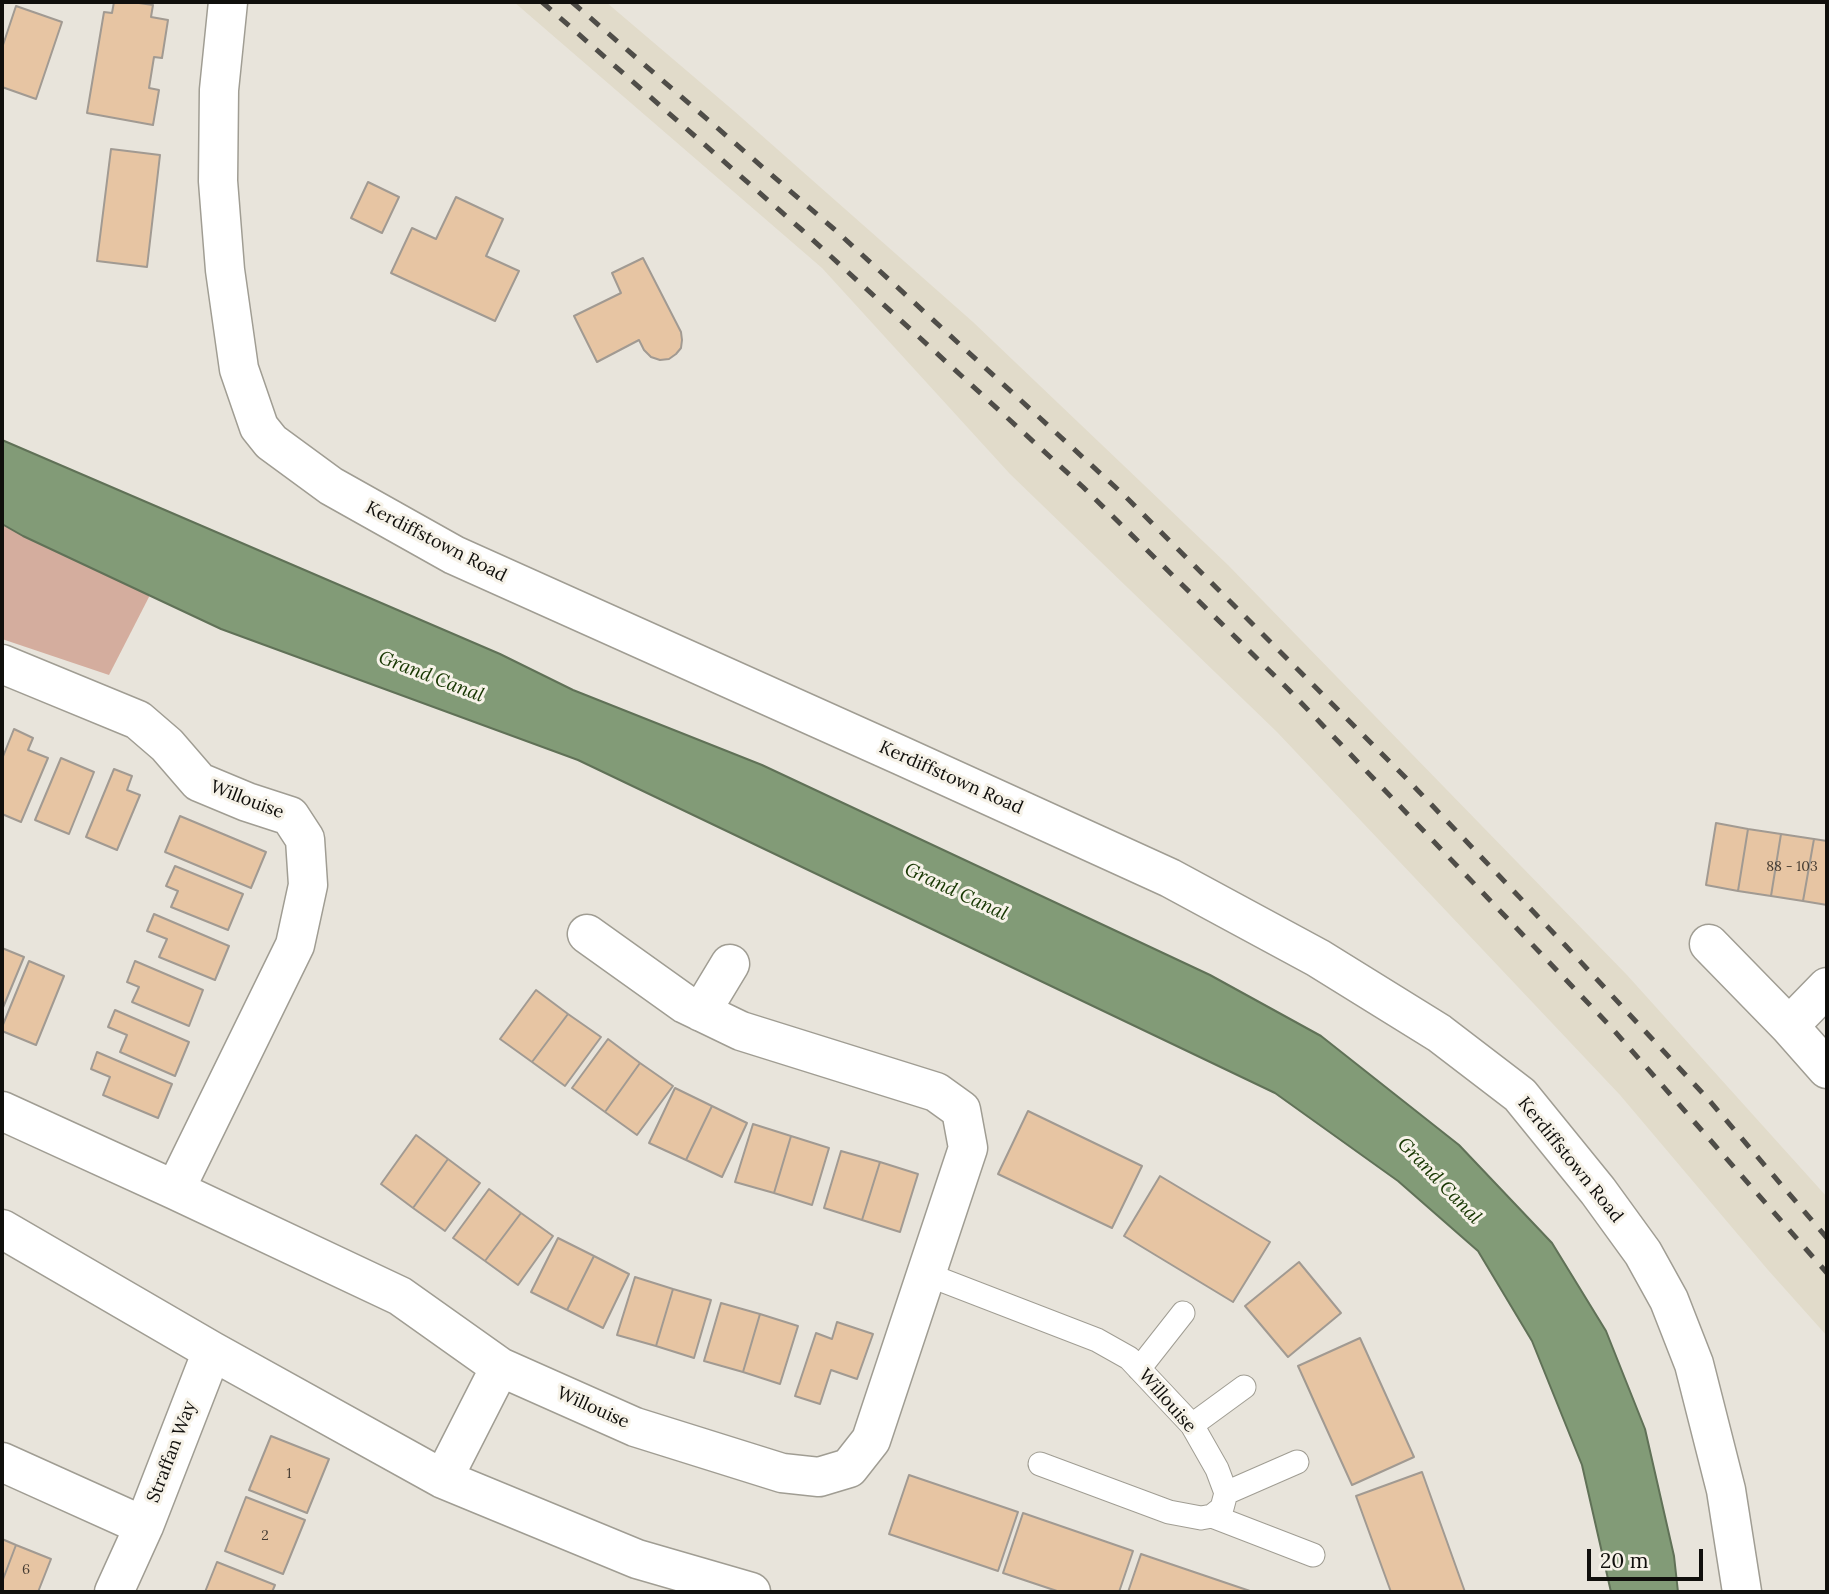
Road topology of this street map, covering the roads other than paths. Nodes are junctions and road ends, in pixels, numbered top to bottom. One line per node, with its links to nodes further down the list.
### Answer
1 (228, 2): 30 (street, Kerdiffstown Road)
2 (2, 664): 11 (street, Willouise)
3 (587, 934): 7 (street, Willouise)
4 (1709, 944): 8 (street)
5 (730, 964): 7 (street)
6 (1827, 987): 8 (street)
7 (701, 1012): 13 (street, Willouise)
8 (1789, 1026): 9 (street)
9 (1827, 1069)
10 (2, 1111): 11 (street, Willouise)
11 (175, 1190): 16 (street, Willouise)
12 (2, 1229): 15 (street)
13 (926, 1274): 16 (street, Willouise); 17 (lane, Willouise)
14 (1183, 1312): 17 (lane)
15 (212, 1351): 23 (street); 26 (street, Straffan Way)
16 (500, 1367): 23 (street)
17 (1139, 1369): 19 (lane, Willouise)
18 (1244, 1387): 19 (lane)
19 (1192, 1425): 24 (lane, Willouise)
20 (2, 1462): 26 (street, Straffan Way)
21 (1297, 1462): 24 (lane)
22 (1040, 1464): 25 (lane)
23 (443, 1479): 29 (street)
24 (1226, 1493): 25 (lane)
25 (1212, 1516): 27 (lane)
26 (144, 1526): 28 (street)
27 (1313, 1555)
28 (114, 1592)
29 (751, 1592)
30 (1742, 1592)

